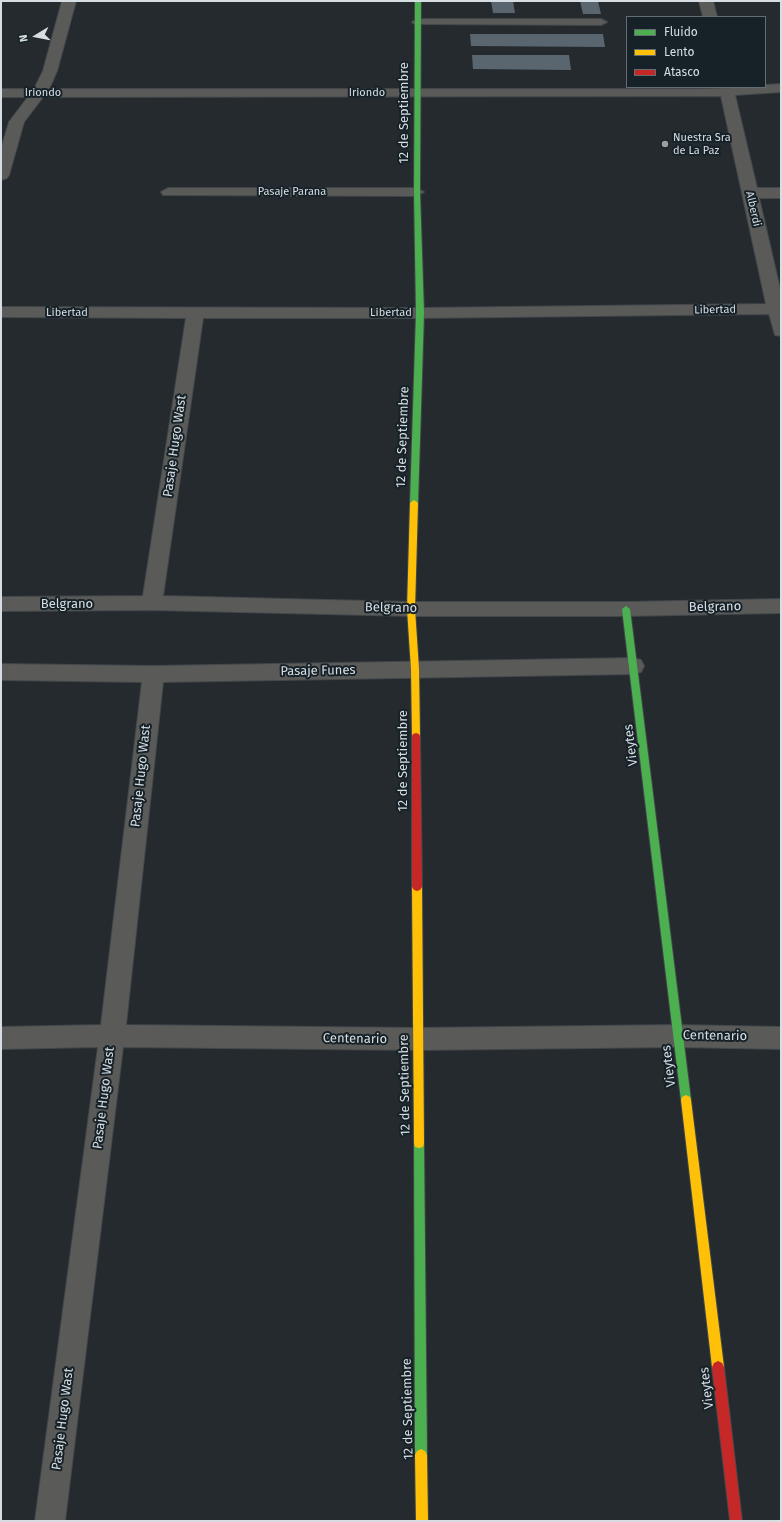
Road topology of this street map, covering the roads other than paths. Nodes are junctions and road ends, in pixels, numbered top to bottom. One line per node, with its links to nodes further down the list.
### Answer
1 (69, 1): 11 (street)
2 (418, 1): 5 (street, 12 de Septiembre)
3 (706, 1): 4 (street)
4 (710, 16)
5 (418, 22): 6 (lane); 9 (street, 12 de Septiembre)
6 (601, 22)
7 (781, 88): 8 (street, Iriondo)
8 (726, 89): 9 (street, Iriondo); 15 (street, Alberdi)
9 (417, 93): 11 (street, Iriondo); 14 (street, 12 de Septiembre)
10 (1, 94): 11 (street, Iriondo)
11 (39, 94): 12 (street)
12 (1, 175)
13 (168, 192): 14 (lane, Pasaje Parana)
14 (417, 192): 20 (street, 12 de Septiembre)
15 (749, 193): 16 (street); 17 (street, Alberdi)
16 (781, 193)
17 (779, 309): 20 (street, Libertad); 21 (street, Alberdi)
18 (1, 312): 19 (street, Libertad)
19 (195, 313): 20 (street, Libertad); 22 (street, Pasaje Hugo Wast)
20 (420, 313): 25 (street, 12 de Septiembre)
21 (781, 331)
22 (152, 603): 23 (street, Belgrano); 25 (street, Belgrano)
23 (1, 604)
24 (781, 606): 26 (street, Belgrano)
25 (411, 608): 26 (street, Belgrano); 28 (street, 12 de Septiembre)
26 (626, 609): 27 (street, Vieytes)
27 (634, 666): 28 (street, Pasaje Funes); 32 (street, Vieytes)
28 (415, 668): 30 (street, Pasaje Funes); 35 (street, 12 de Septiembre)
29 (1, 672): 30 (street, Pasaje Funes)
30 (153, 674): 31 (street, Pasaje Hugo Wast)
31 (112, 1036): 33 (street, Centenario); 35 (street, Centenario); 36 (street, Pasaje Hugo Wast)
32 (678, 1036): 34 (street, Centenario); 35 (street, Centenario); 38 (street, Vieytes)
33 (1, 1038)
34 (781, 1038)
35 (418, 1039): 37 (street, 12 de Septiembre)
36 (50, 1521)
37 (422, 1521)
38 (736, 1521)

